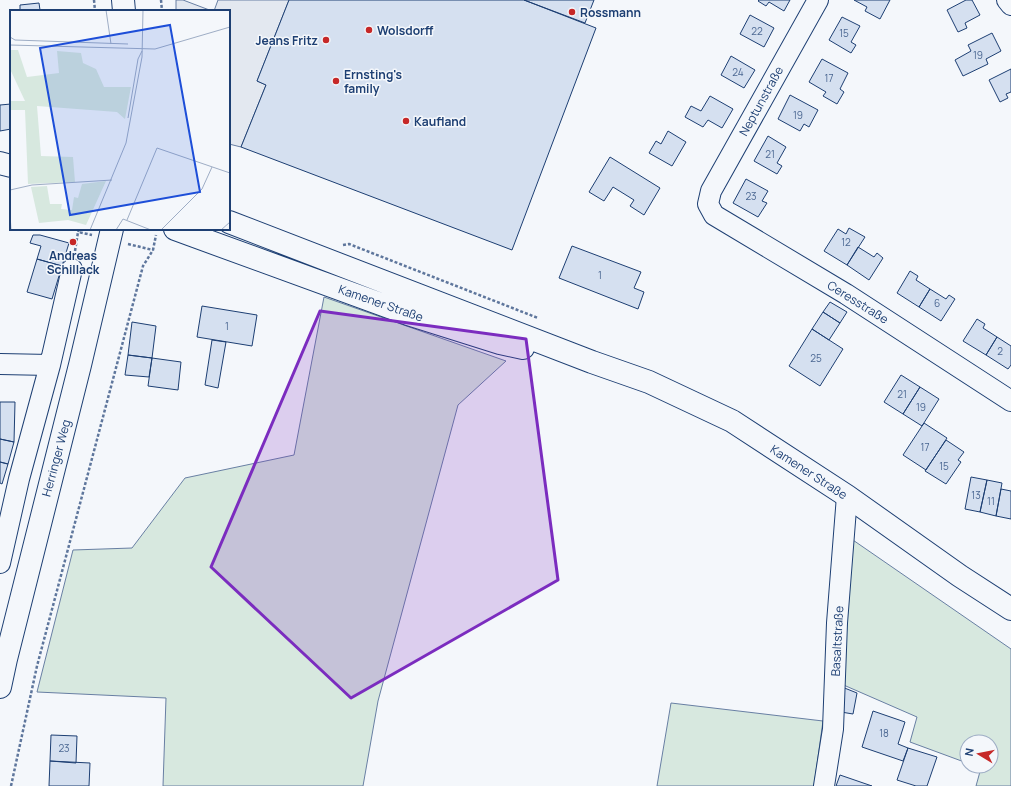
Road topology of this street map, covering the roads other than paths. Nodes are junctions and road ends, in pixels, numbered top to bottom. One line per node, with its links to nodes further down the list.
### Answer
1 (123, 0): 5 (main road)
2 (818, 0): 8 (street, Neptunstraße)
3 (1007, 0): 4 (street)
4 (1011, 5)
5 (124, 10)
6 (0, 163): 7 (main road)
7 (10, 166)
8 (708, 204): 16 (street, Ceresstraße)
9 (230, 222): 13 (main road, Kamener Straße)
10 (112, 230): 20 (main road, Herringer Weg)
11 (178, 230): 13 (main road, Kamener Straße)
12 (72, 269): 15 (street)
13 (592, 362): 17 (main road, Kamener Straße)
14 (0, 364): 15 (street)
15 (50, 365): 18 (street)
16 (1011, 401)
17 (847, 496): 19 (main road, Kamener Straße); 21 (street, Basaltstraße)
18 (0, 563)
19 (1011, 609)
20 (0, 687)
21 (824, 786)

